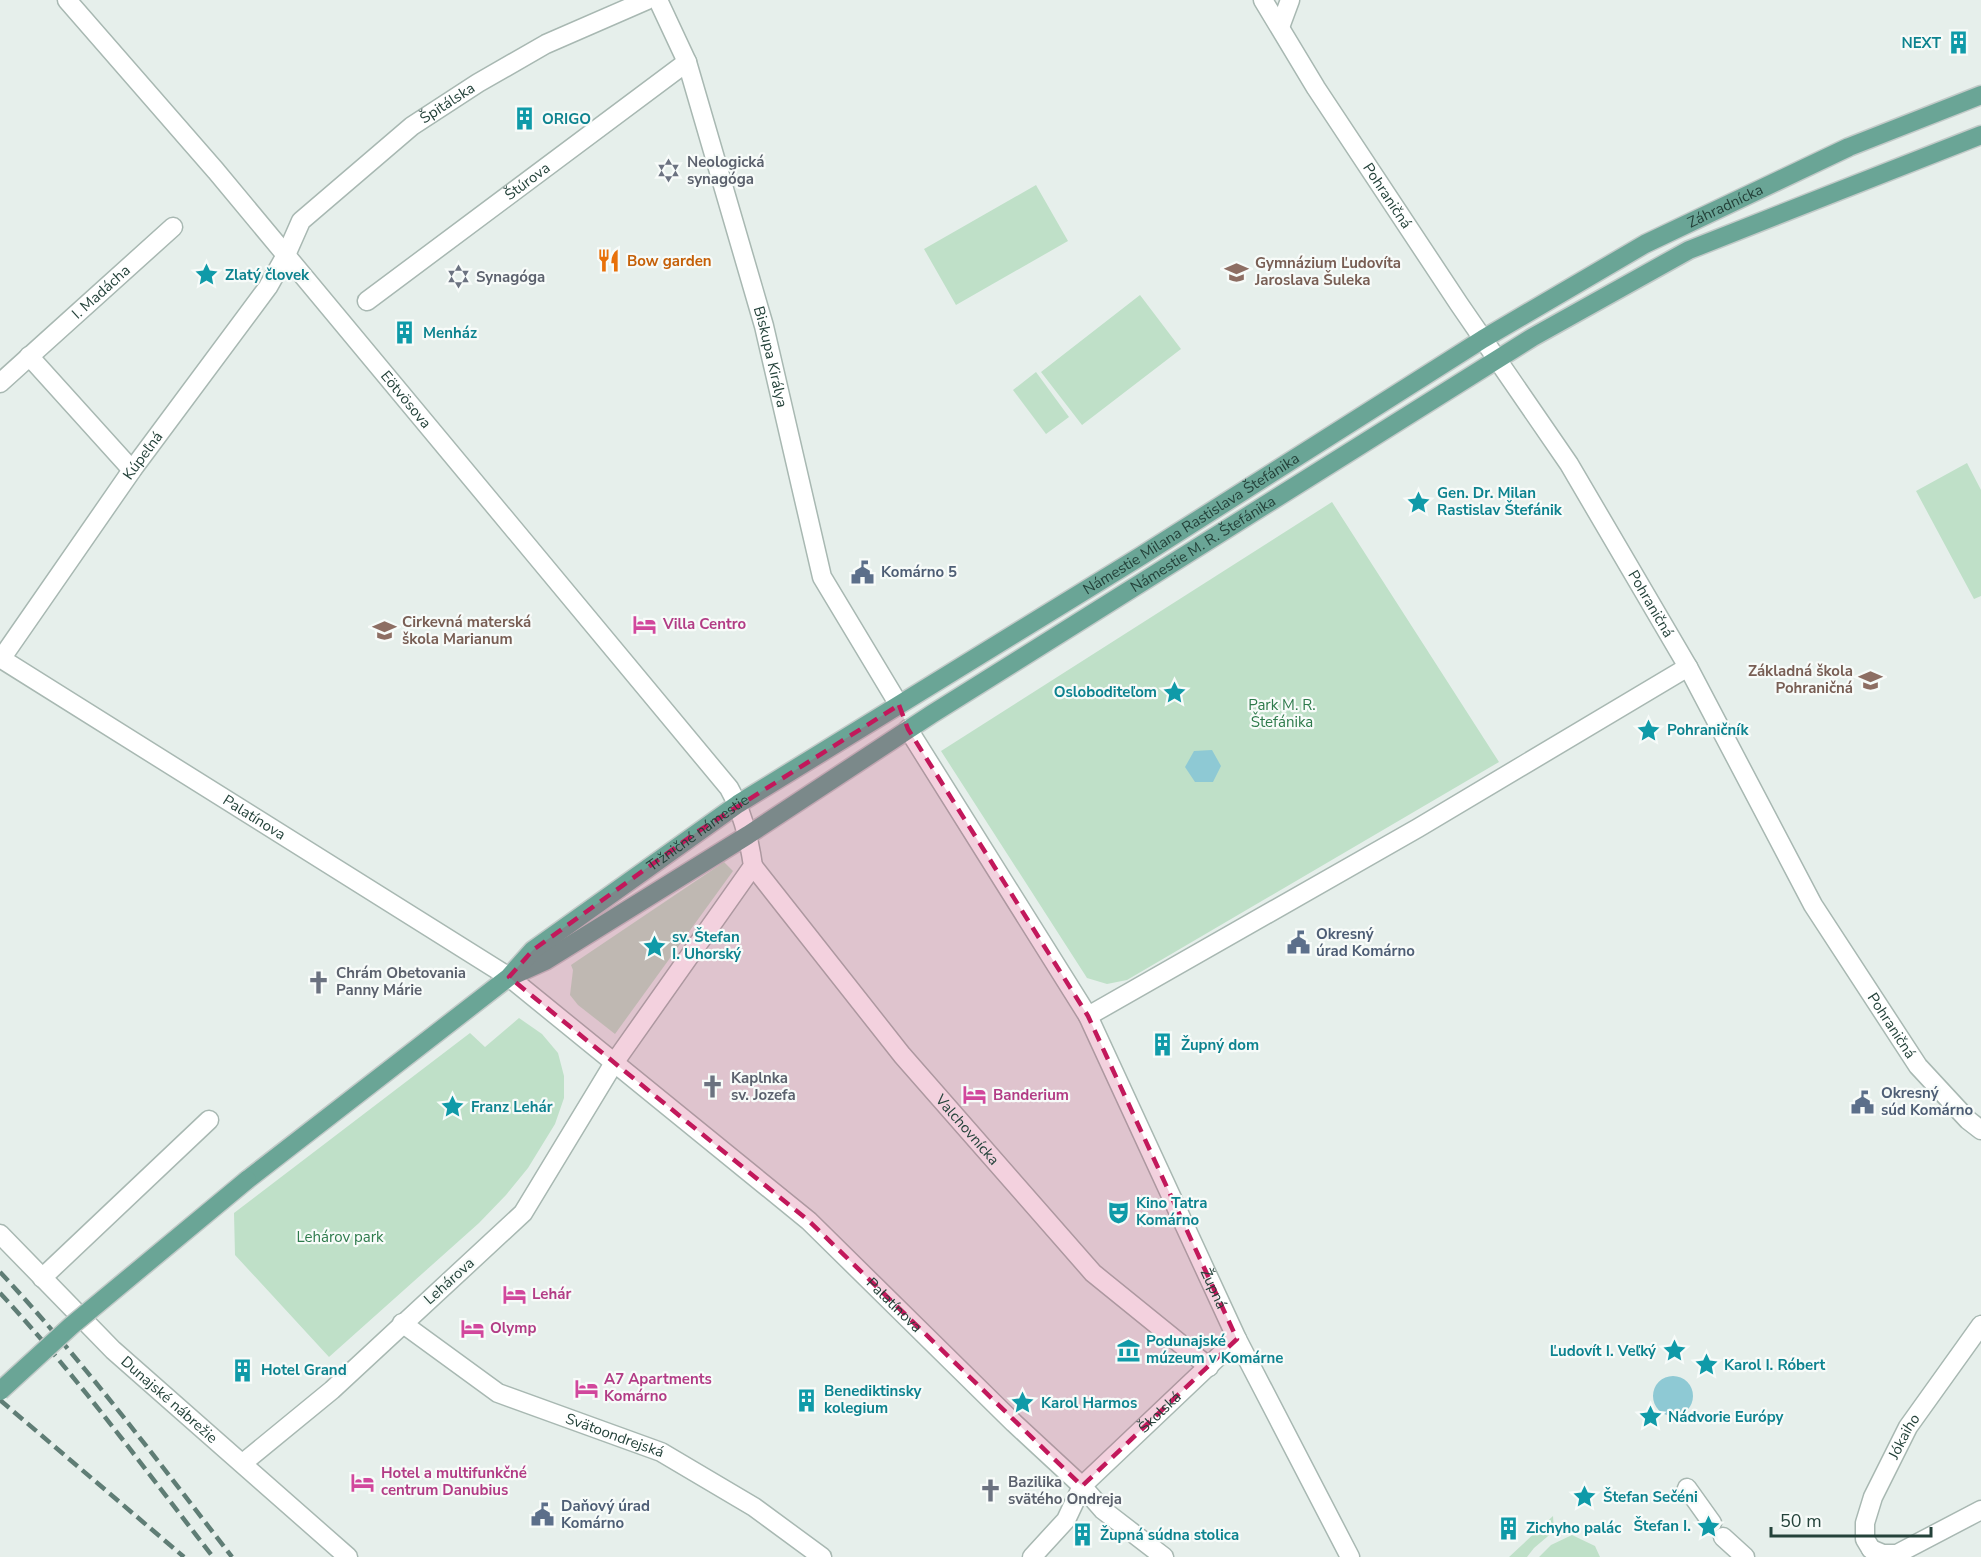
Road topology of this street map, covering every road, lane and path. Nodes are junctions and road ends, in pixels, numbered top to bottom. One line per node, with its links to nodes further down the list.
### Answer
1 (67, 0): 11 (street, Eötvösova)
2 (646, 0): 11 (street, Špitálska)
3 (658, 0): 7 (street, Biskupa Királya)
4 (1263, 0): 6 (street, Pohraničná)
5 (1290, 0): 6 (street)
6 (1280, 27): 13 (street, Pohraničná)
7 (687, 62): 12 (street, Štúrova); 20 (street, Biskupa Királya)
8 (1981, 95): 13 (main road, Záhradnícka)
9 (1980, 138): 15 (main road, Záhradnícka)
10 (174, 227): 14 (street, I. Madácha)
11 (286, 255): 17 (street, Kúpeľná); 22 (street, Eötvösova)
12 (367, 301)
13 (1482, 339): 15 (street, Pohraničná); 20 (main road, Námestie Milana Rastislava Štefánika)
14 (29, 356): 16 (street, I. Madácha); 17 (street)
15 (1497, 358): 19 (street, Pohraničná); 21 (main road, Námestie M. R. Štefánika)
16 (0, 383)
17 (132, 470): 18 (street, Kúpeľná)
18 (1, 658): 25 (street, Palatínova)
19 (1688, 668): 26 (street); 29 (street, Pohraničná)
20 (899, 705): 21 (main road); 22 (main road, Tržničné námestie)
21 (908, 729): 23 (main road, Tržničné námestie); 26 (street, Župná)
22 (738, 804): 23 (street, Eötvösova); 25 (main road, Tržničné námestie)
23 (748, 835): 24 (street, Tržničné námestie); 25 (main road, Tržničné námestie)
24 (753, 866): 27 (street); 35 (street, Valchovnícka)
25 (509, 977): 27 (street); 36 (main road, bridge)
26 (1088, 1016): 34 (street, Župná)
27 (614, 1063): 32 (street, Lehárova); 38 (street, Palatínova)
28 (209, 1120): 31 (street)
29 (1981, 1130)
30 (0, 1234): 31 (street, Dunajské nábrežie)
31 (42, 1278): 37 (street, Dunajské nábrežie)
32 (402, 1323): 37 (street, Lehárova); 45 (street, Svätoondrejská)
33 (1981, 1324): 43 (street, Jókaiho)
34 (1237, 1339): 35 (street, Školská); 48 (street, Župná)
35 (1209, 1367): 38 (street, Školská)
36 (0, 1391)
37 (243, 1463): 44 (street, Dunajské nábrežie)
38 (1082, 1486): 46 (street); 47 (street, Palatínova)
39 (1687, 1488): 41 (street)
40 (1981, 1510): 43 (street)
41 (1712, 1522)
42 (1724, 1538): 49 (street)
43 (1866, 1553)
44 (348, 1557)
45 (822, 1557)
46 (1032, 1557)
47 (1164, 1557)
48 (1350, 1557)
49 (1745, 1557)

